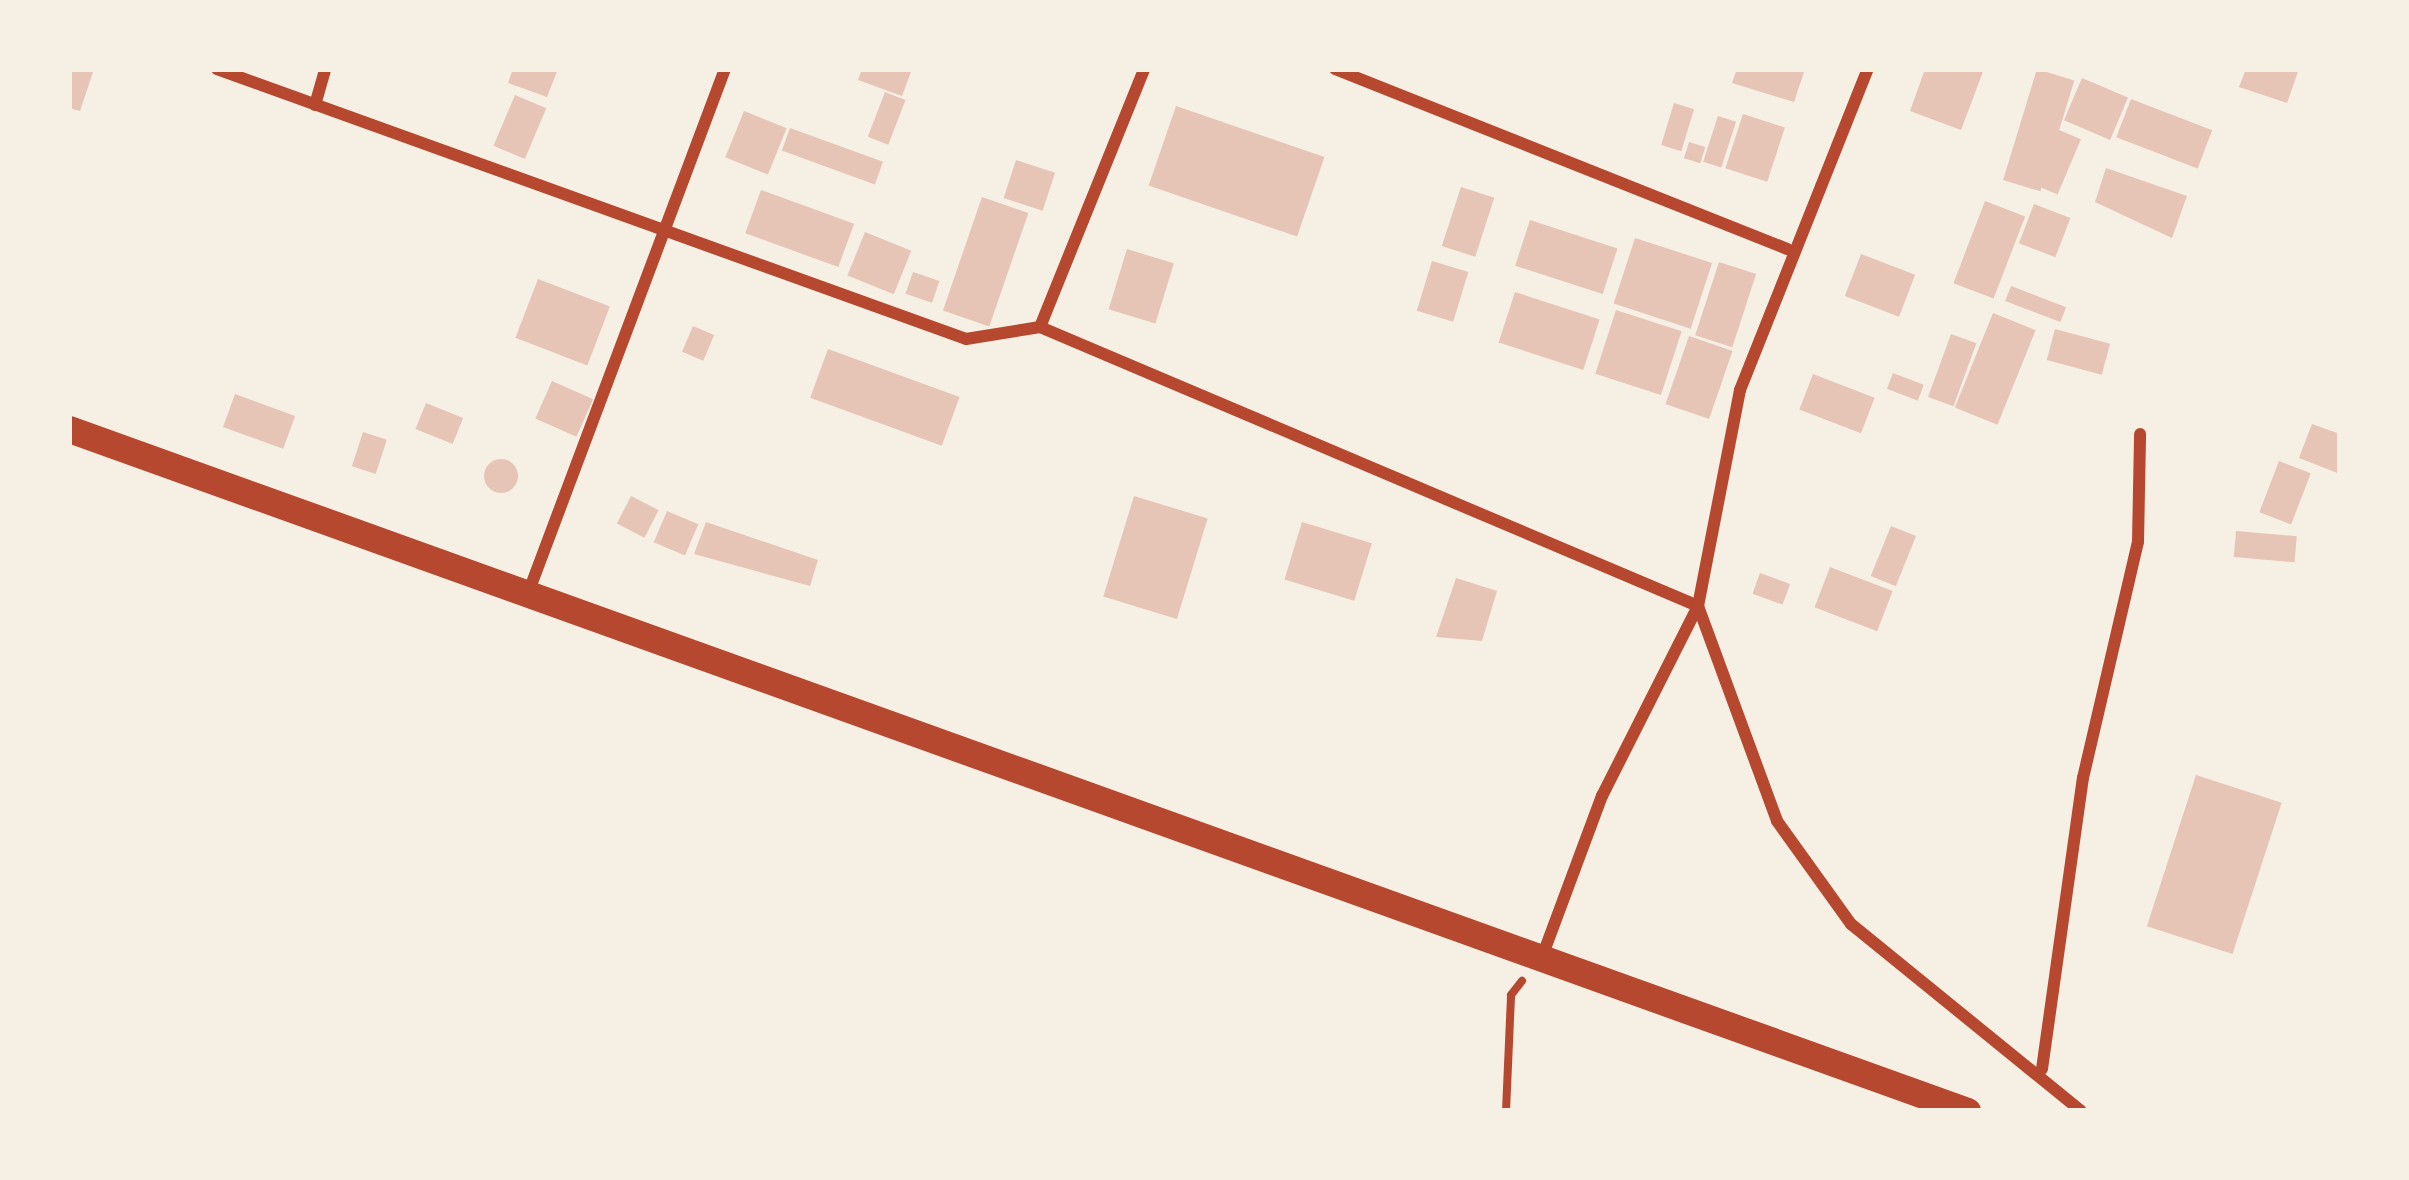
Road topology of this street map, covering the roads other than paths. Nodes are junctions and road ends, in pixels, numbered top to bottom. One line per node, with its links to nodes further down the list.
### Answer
1 (217, 69): 7 (street)
2 (326, 69): 7 (street)
3 (725, 69): 8 (street)
4 (1144, 69): 10 (street)
5 (1335, 69): 9 (street)
6 (1868, 69): 9 (street)
7 (315, 105): 8 (street)
8 (669, 233): 10 (street); 13 (street)
9 (1787, 249): 14 (street)
10 (1040, 327): 14 (street)
11 (69, 429): 13 (main road)
12 (2140, 434): 16 (street)
13 (526, 598): 15 (main road)
14 (1698, 606): 15 (street); 16 (street)
15 (1542, 957): 17 (main road)
16 (2042, 1069): 18 (street)
17 (1967, 1111)
18 (2081, 1111)

